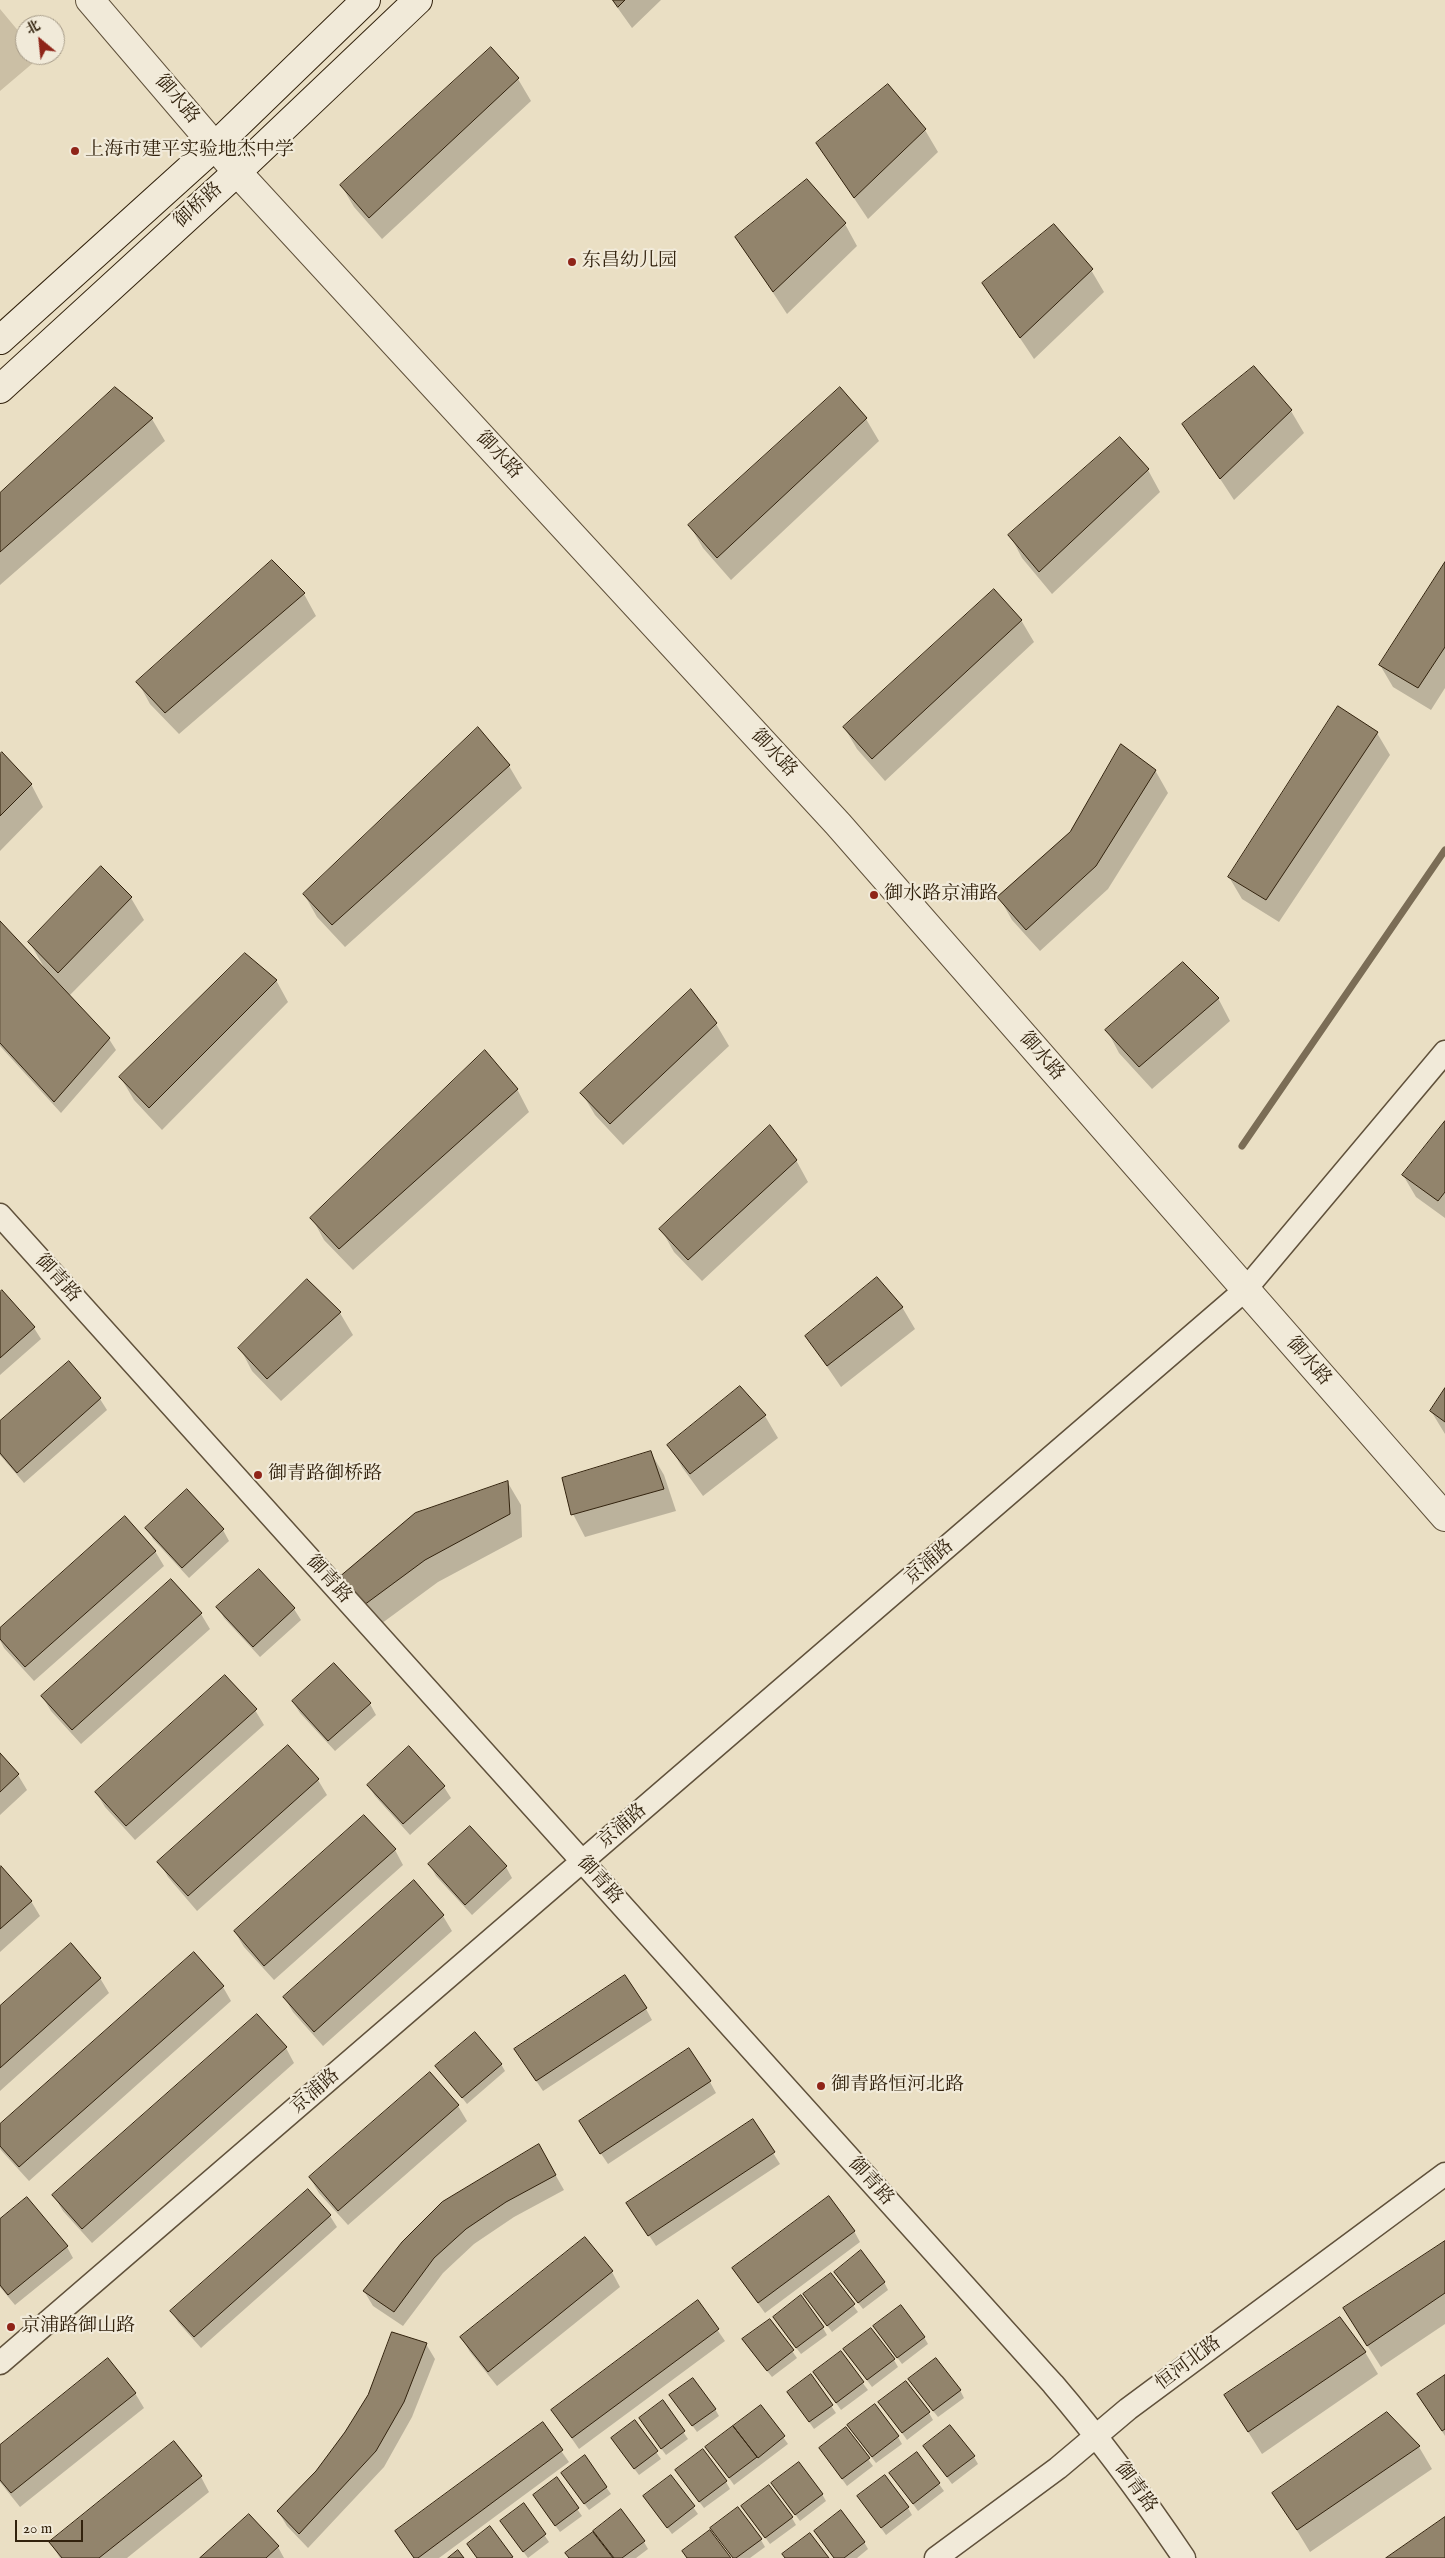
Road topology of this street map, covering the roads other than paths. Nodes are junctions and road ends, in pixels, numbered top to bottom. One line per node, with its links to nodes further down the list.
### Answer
1 (90, 0): 4 (street, 御水路)
2 (366, 0): 4 (street, 御桥路)
3 (418, 0): 5 (street, 御桥路)
4 (214, 146): 5 (street, 御水路); 6 (street, 御桥路)
5 (237, 172): 7 (street, 御桥路); 10 (street, 御水路)
6 (0, 340)
7 (0, 389)
8 (1445, 1052): 10 (street, 京浦路)
9 (0, 1215): 12 (street, 御青路)
10 (1245, 1290): 11 (street, 御水路); 12 (street, 京浦路)
11 (1445, 1517)
12 (583, 1862): 14 (street, 京浦路); 15 (street, 御青路)
13 (1445, 2174): 15 (street, 恒河北路)
14 (0, 2364)
15 (1097, 2435): 16 (street, 恒河北路); 17 (street, 御青路)
16 (936, 2558)
17 (1184, 2558)

